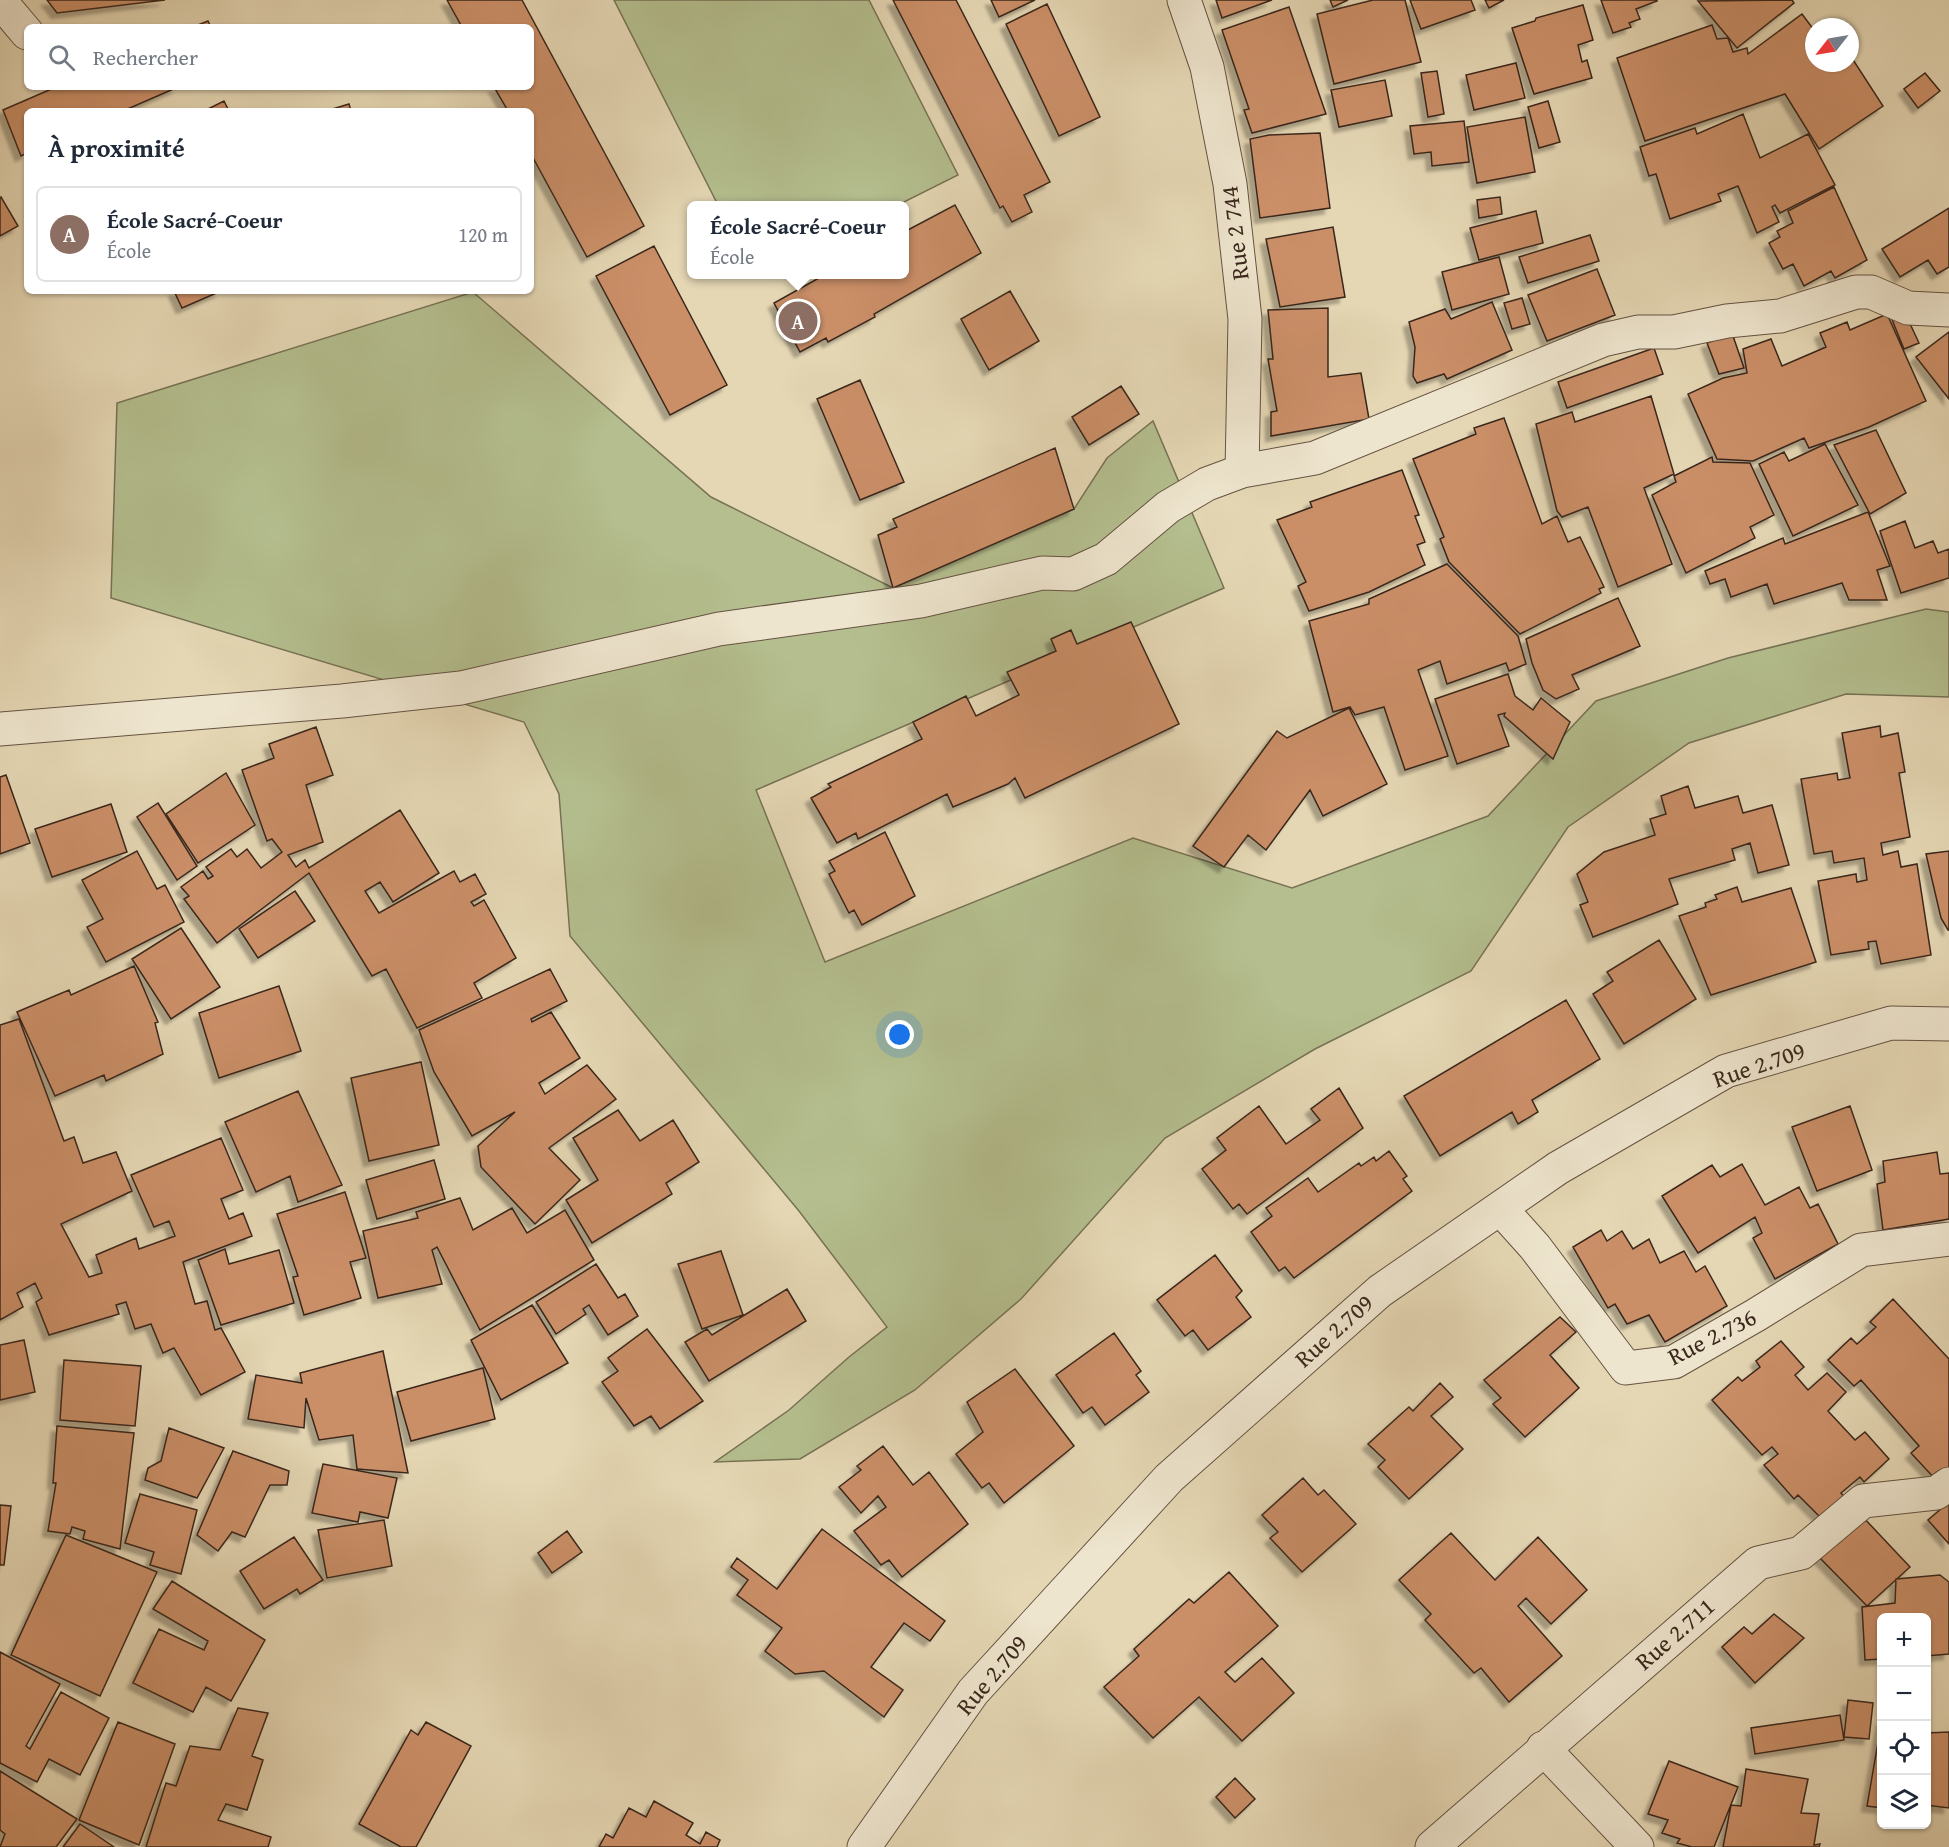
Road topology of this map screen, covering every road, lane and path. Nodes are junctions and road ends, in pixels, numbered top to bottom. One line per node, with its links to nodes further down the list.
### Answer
1 (1184, 0): 5 (street, Rue 2 744)
2 (0, 1): 3 (street)
3 (24, 29)
4 (1949, 310): 5 (street)
5 (1242, 471): 6 (street)
6 (0, 729)
7 (1949, 1024): 8 (street, Rue 2.709)
8 (1500, 1208): 9 (street, Rue 2.736); 12 (street, Rue 2.709)
9 (1949, 1239)
10 (1949, 1484): 11 (street, Rue 2.711)
11 (1543, 1748): 13 (street, Rue 2.711); 14 (street)
12 (864, 1847)
13 (1432, 1847)
14 (1637, 1847)

